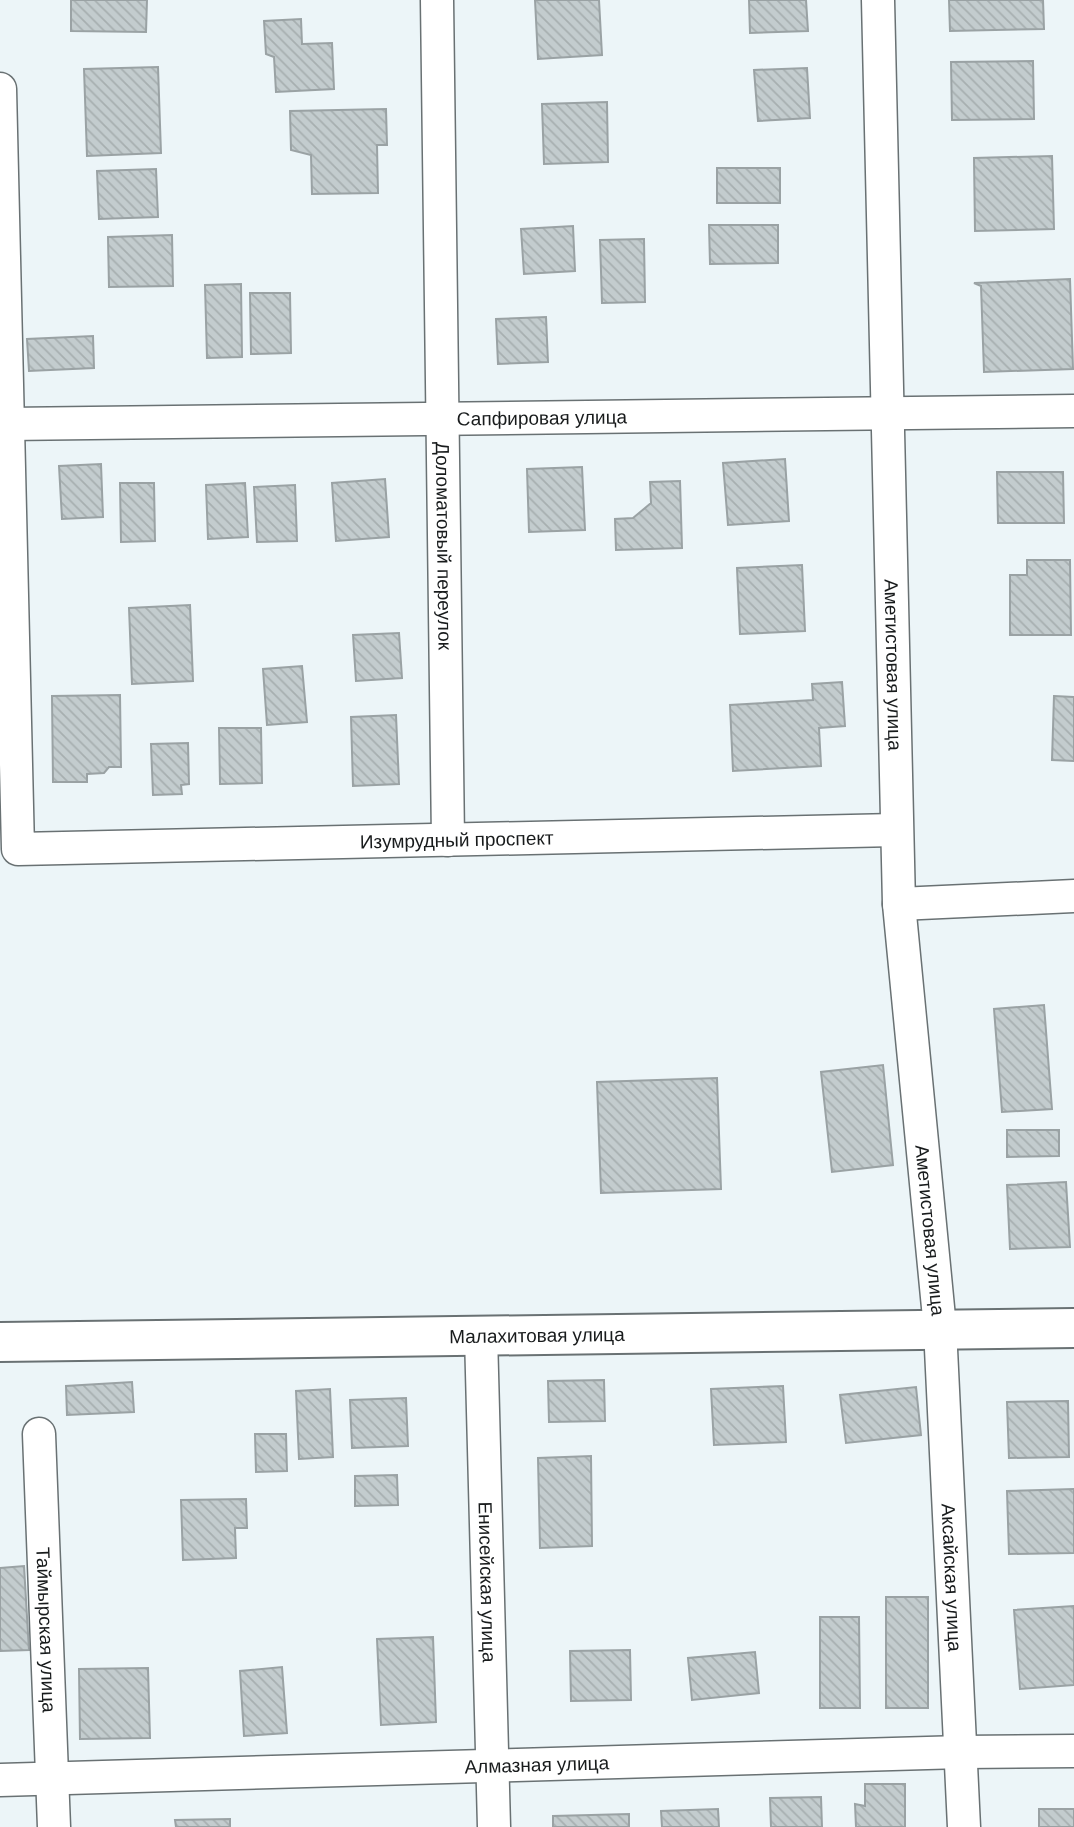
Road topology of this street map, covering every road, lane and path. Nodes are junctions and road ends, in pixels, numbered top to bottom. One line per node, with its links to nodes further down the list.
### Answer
1 (437, 0): 6 (street, Доломатовый переулок)
2 (878, 0): 5 (street, Аметистовая улица)
3 (0, 89): 7 (street)
4 (1074, 411): 5 (street, Сапфировая улица)
5 (888, 414): 6 (street, Сапфировая улица); 8 (street, Аметистовая улица)
6 (443, 419): 7 (street, Сапфировая улица); 9 (street, Доломатовый переулок)
7 (8, 424): 9 (street, Изумрудный проспект)
8 (895, 830): 9 (street, Изумрудный проспект); 11 (street, Аметистовая улица)
9 (448, 840)
10 (1074, 896): 11 (street)
11 (899, 904): 12 (street, Аметистовая улица)
12 (940, 1328): 13 (street, Малахитовая улица); 14 (street, Малахитовая улица); 18 (street, Аксайская улица)
13 (1074, 1328)
14 (481, 1335): 15 (street, Малахитовая улица); 19 (street, Енисейская улица)
15 (0, 1342)
16 (39, 1434): 20 (street, Таймырская улица)
17 (1074, 1751): 18 (street, Алмазная улица)
18 (962, 1752): 19 (street, Алмазная улица); 24 (street, Аксайская улица)
19 (491, 1765): 20 (street, Алмазная улица); 23 (street, Енисейская улица)
20 (53, 1777): 21 (street, Алмазная улица); 22 (street, Таймырская улица)
21 (0, 1780)
22 (54, 1827)
23 (494, 1827)
24 (964, 1827)

